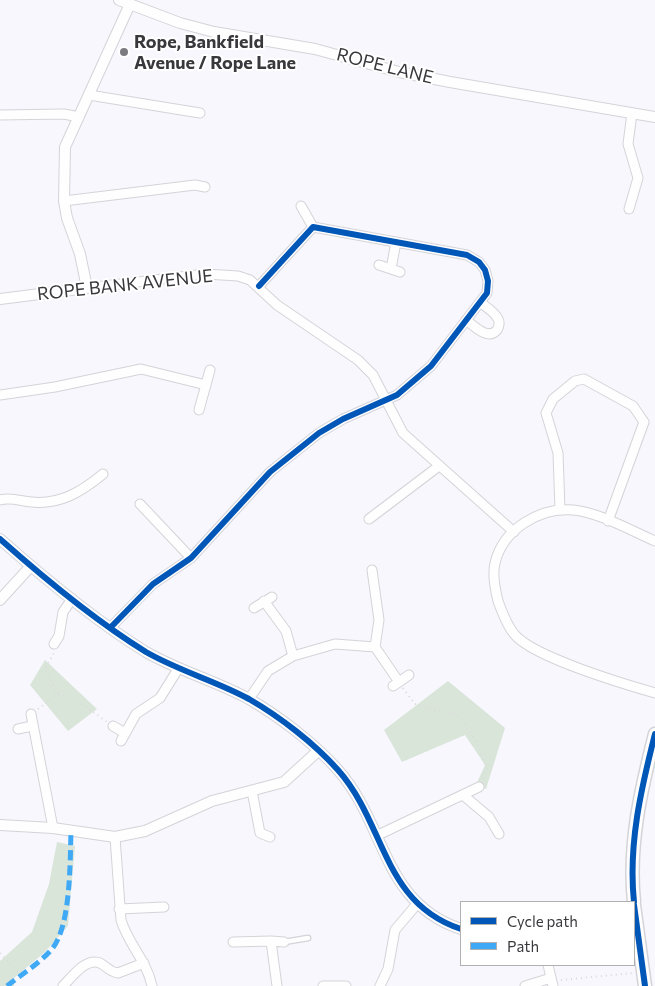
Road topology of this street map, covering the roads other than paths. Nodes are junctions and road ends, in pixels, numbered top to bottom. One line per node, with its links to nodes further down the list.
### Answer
1 (120, 0): 2 (street, ROPE LANE)
2 (130, 4): 3 (street); 5 (street, ROPE LANE)
3 (89, 95): 4 (street); 7 (street)
4 (200, 113)
5 (632, 113): 8 (street, ROPE LANE); 14 (street)
6 (0, 115): 7 (street)
7 (79, 117): 12 (street)
8 (655, 117)
9 (196, 175): 10 (street)
10 (195, 185): 11 (street); 12 (street)
11 (206, 187)
12 (64, 201): 21 (street)
13 (301, 206): 15 (street)
14 (629, 209)
15 (313, 227): 16 (street); 20 (street)
16 (396, 242): 18 (street); 23 (street)
17 (379, 265): 18 (street)
18 (391, 269): 19 (street)
19 (400, 272)
20 (259, 286): 21 (street, ROPE BANK AVENUE); 28 (street, ROPE BANK AVENUE)
21 (88, 288): 22 (street, ROPE BANK AVENUE)
22 (0, 299)
23 (481, 303): 24 (street); 24 (street)
24 (466, 320): 28 (street)
25 (210, 370): 26 (street)
26 (206, 385): 27 (street); 29 (street)
27 (0, 395)
28 (386, 401): 30 (street, ROPE BANK AVENUE); 40 (street)
29 (199, 410)
30 (439, 466): 35 (street); 37 (street, ROPE BANK AVENUE)
31 (102, 474): 32 (street)
32 (0, 500)
33 (140, 504): 40 (street)
34 (560, 510): 36 (street); 36 (street); 37 (street)
35 (369, 519)
36 (608, 521): 39 (street)
37 (514, 532): 52 (street)
38 (0, 539): 41 (street)
39 (655, 541)
40 (191, 558): 46 (street)
41 (30, 567): 43 (street); 44 (street)
42 (372, 570): 48 (street)
43 (72, 599): 46 (street); 47 (street)
44 (0, 600)
45 (254, 608): 49 (street)
46 (111, 627): 50 (street)
47 (60, 640)
48 (376, 647): 49 (street); 51 (street)
49 (294, 656): 53 (street)
50 (178, 669): 53 (street); 56 (street)
51 (409, 675)
52 (655, 693)
53 (249, 699): 59 (street)
54 (31, 714): 55 (street)
55 (32, 726): 57 (street); 64 (street)
56 (113, 726)
57 (18, 729)
58 (655, 734): 71 (main road)
59 (318, 751): 61 (street); 67 (street)
60 (479, 788): 62 (street)
61 (252, 791): 65 (street); 68 (street)
62 (463, 795): 66 (street); 67 (street)
63 (0, 825): 64 (street)
64 (53, 828): 68 (street)
65 (260, 833): 69 (street); 70 (street)
66 (499, 834)
67 (376, 836): 72 (street)
68 (115, 837): 74 (street)
69 (270, 837)
70 (251, 840)
71 (634, 901)
72 (417, 904): 76 (street); 89 (street)
73 (164, 906): 74 (street)
74 (119, 909): 81 (street)
75 (635, 916): 91 (main road)
76 (460, 929)
77 (308, 938): 80 (lane)
78 (271, 941): 79 (street); 80 (street); 86 (street)
79 (233, 942)
80 (284, 942)
81 (144, 963): 84 (street); 85 (street)
82 (548, 966): 83 (street)
83 (552, 982): 90 (street)
84 (63, 986)
85 (152, 986)
86 (277, 986)
87 (323, 986): 88 (street)
88 (346, 986)
89 (380, 986)
90 (525, 986)
91 (645, 986)

